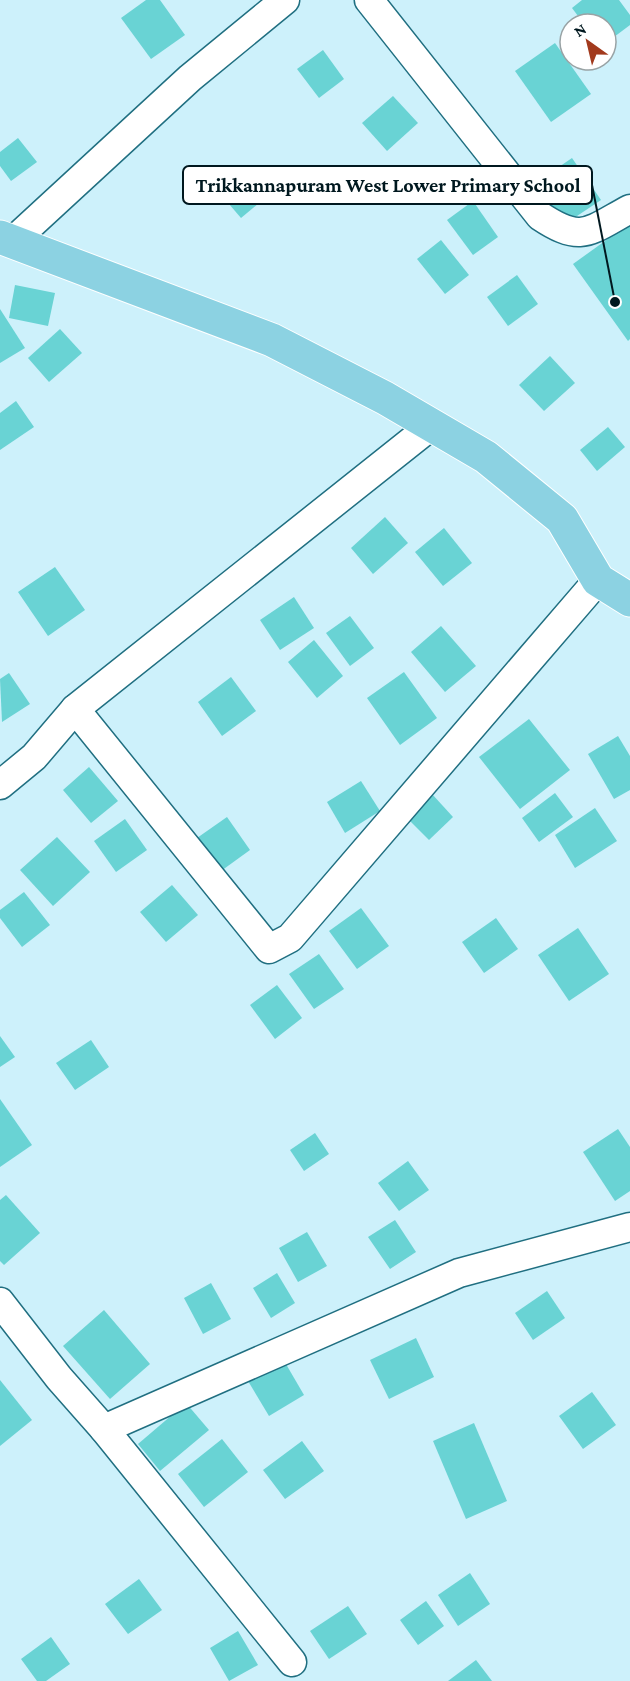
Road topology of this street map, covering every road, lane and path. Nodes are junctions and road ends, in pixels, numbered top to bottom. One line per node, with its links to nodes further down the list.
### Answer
1 (285, 0): 4 (street)
2 (369, 0): 3 (street)
3 (630, 209)
4 (6, 239): 5 (main road)
5 (432, 425): 6 (main road); 8 (street)
6 (598, 580): 7 (main road); 8 (street)
7 (630, 600)
8 (75, 710): 9 (street)
9 (0, 785)
10 (630, 1227): 12 (street)
11 (0, 1302): 12 (street)
12 (104, 1429): 13 (street)
13 (292, 1662)

